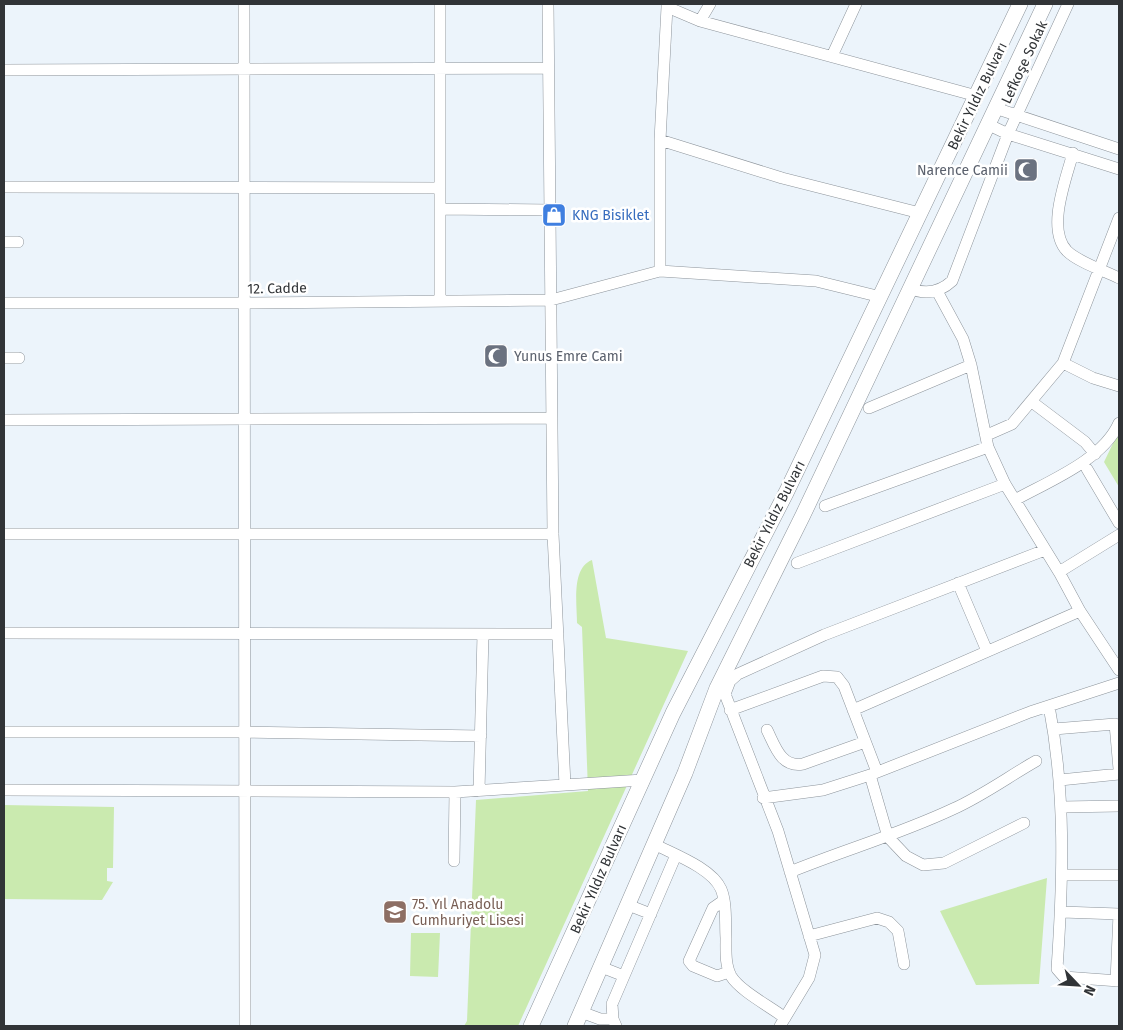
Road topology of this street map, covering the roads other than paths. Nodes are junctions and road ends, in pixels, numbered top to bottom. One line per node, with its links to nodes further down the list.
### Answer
1 (244, 4): 15 (street)
2 (440, 4): 13 (street)
3 (548, 4): 12 (street)
4 (710, 4): 10 (street)
5 (856, 4): 11 (street)
6 (1020, 4): 16 (main road, Bekir Yıldız Bulvarı)
7 (1045, 4): 17 (main road, Bekir Yıldız Bulvarı)
8 (1068, 4): 18 (street, Lefkoşe Sokak)
9 (667, 6): 10 (street); 21 (street)
10 (700, 21): 11 (street)
11 (832, 56): 16 (street)
12 (548, 68): 13 (street); 29 (street)
13 (440, 69): 15 (street); 27 (street)
14 (4, 70): 15 (street)
15 (244, 70): 26 (street)
16 (976, 96): 30 (main road, Bekir Yıldız Bulvarı)
17 (995, 108): 18 (street); 19 (main road, Bekir Yıldız Bulvarı)
18 (1016, 116): 20 (street, Lefkoşe Sokak); 22 (street)
19 (987, 124): 20 (street); 37 (main road, Bekir Yıldız Bulvarı)
20 (1008, 134): 23 (street); 38 (street, Lefkoşe Sokak)
21 (660, 140): 30 (street); 35 (street)
22 (1119, 149)
23 (1072, 154): 24 (street); 34 (street)
24 (1119, 169)
25 (4, 187): 26 (street)
26 (244, 188): 27 (street); 43 (street)
27 (440, 188): 28 (street)
28 (440, 209): 29 (street); 41 (street)
29 (550, 210): 40 (street)
30 (920, 213): 39 (main road, Bekir Yıldız Bulvarı)
31 (1119, 218): 34 (street)
32 (4, 242): 33 (street)
33 (18, 242)
34 (1099, 268): 36 (street); 46 (street)
35 (660, 271): 39 (street, 12. Cadde); 40 (street, 12. Cadde)
36 (1119, 278)
37 (909, 288): 38 (street); 78 (main road, Bekir Yıldız Bulvarı)
38 (937, 291): 47 (street)
39 (881, 297): 92 (main road, Bekir Yıldız Bulvarı)
40 (551, 300): 41 (street, 12. Cadde); 51 (street)
41 (440, 301): 43 (street, 12. Cadde)
42 (4, 303): 43 (street, 12. Cadde)
43 (244, 304): 52 (street)
44 (4, 358): 45 (street)
45 (19, 358)
46 (1063, 363): 48 (street); 49 (street)
47 (971, 365): 50 (street); 55 (street)
48 (1119, 386)
49 (1032, 402): 55 (street); 56 (street)
50 (869, 408)
51 (552, 418): 52 (street); 64 (street)
52 (244, 419): 53 (street); 63 (street)
53 (4, 420)
54 (1119, 424): 56 (street)
55 (987, 441): 58 (street); 60 (street)
56 (1095, 454): 59 (street)
57 (1087, 469): 61 (street)
58 (1005, 484): 59 (street); 67 (street)
59 (1015, 500): 66 (street)
60 (826, 506)
61 (1119, 523)
62 (4, 534): 63 (street)
63 (244, 534): 64 (street); 72 (street)
64 (553, 534): 74 (street)
65 (1119, 535): 68 (street)
66 (1046, 550): 68 (street); 69 (street)
67 (797, 563)
68 (1059, 572): 70 (street)
69 (958, 582): 75 (street); 78 (street)
70 (1080, 611): 75 (street); 76 (street)
71 (4, 633): 72 (street)
72 (244, 634): 73 (street); 85 (street)
73 (483, 634): 74 (street); 86 (street)
74 (558, 634): 94 (street)
75 (988, 651): 81 (street)
76 (1119, 670)
77 (1119, 683): 79 (street)
78 (721, 691): 80 (street); 105 (main road, Bekir Yıldız Bulvarı)
79 (1050, 706): 82 (street); 90 (street)
80 (730, 710): 81 (street); 99 (street)
81 (853, 710): 87 (street)
82 (1054, 729): 89 (street); 93 (street)
83 (767, 730): 87 (street)
84 (4, 732): 85 (street)
85 (244, 732): 86 (street); 97 (street)
86 (481, 736): 96 (street)
87 (866, 742): 90 (street)
88 (1036, 761): 104 (street)
89 (1119, 769)
90 (874, 773): 99 (street); 104 (street)
91 (1119, 774): 93 (street)
92 (643, 780): 94 (street); 126 (main road, Bekir Yıldız Bulvarı)
93 (1060, 780): 101 (street)
94 (565, 785): 96 (street)
95 (4, 790): 97 (street)
96 (480, 791): 98 (street)
97 (244, 792): 98 (street); 125 (street)
98 (455, 792): 107 (street)
99 (763, 798): 108 (street)
100 (1119, 806): 101 (street); 102 (street)
101 (1062, 807): 110 (street)
102 (1119, 813)
103 (1024, 823): 104 (street)
104 (888, 836): 108 (street)
105 (654, 844): 106 (street); 112 (main road, Bekir Yıldız Bulvarı)
106 (676, 855): 111 (street); 114 (street)
107 (454, 861)
108 (790, 872): 116 (street)
109 (1119, 875): 110 (street)
110 (1063, 876): 113 (street)
111 (723, 902): 119 (street); 119 (street)
112 (628, 905): 114 (street); 118 (main road, Bekir Yıldız Bulvarı)
113 (1062, 912): 115 (street); 121 (street)
114 (651, 914): 120 (street)
115 (1119, 914): 121 (street)
116 (809, 936): 117 (street); 123 (street)
117 (904, 964)
118 (601, 967): 120 (street); 122 (main road, Bekir Yıldız Bulvarı)
119 (729, 972): 123 (street)
120 (624, 976): 124 (street)
121 (1118, 981)
122 (581, 1012): 124 (street); 127 (main road, Bekir Yıldız Bulvarı)
123 (783, 1022)
124 (614, 1023)
125 (245, 1026)
126 (531, 1026)
127 (576, 1026)

